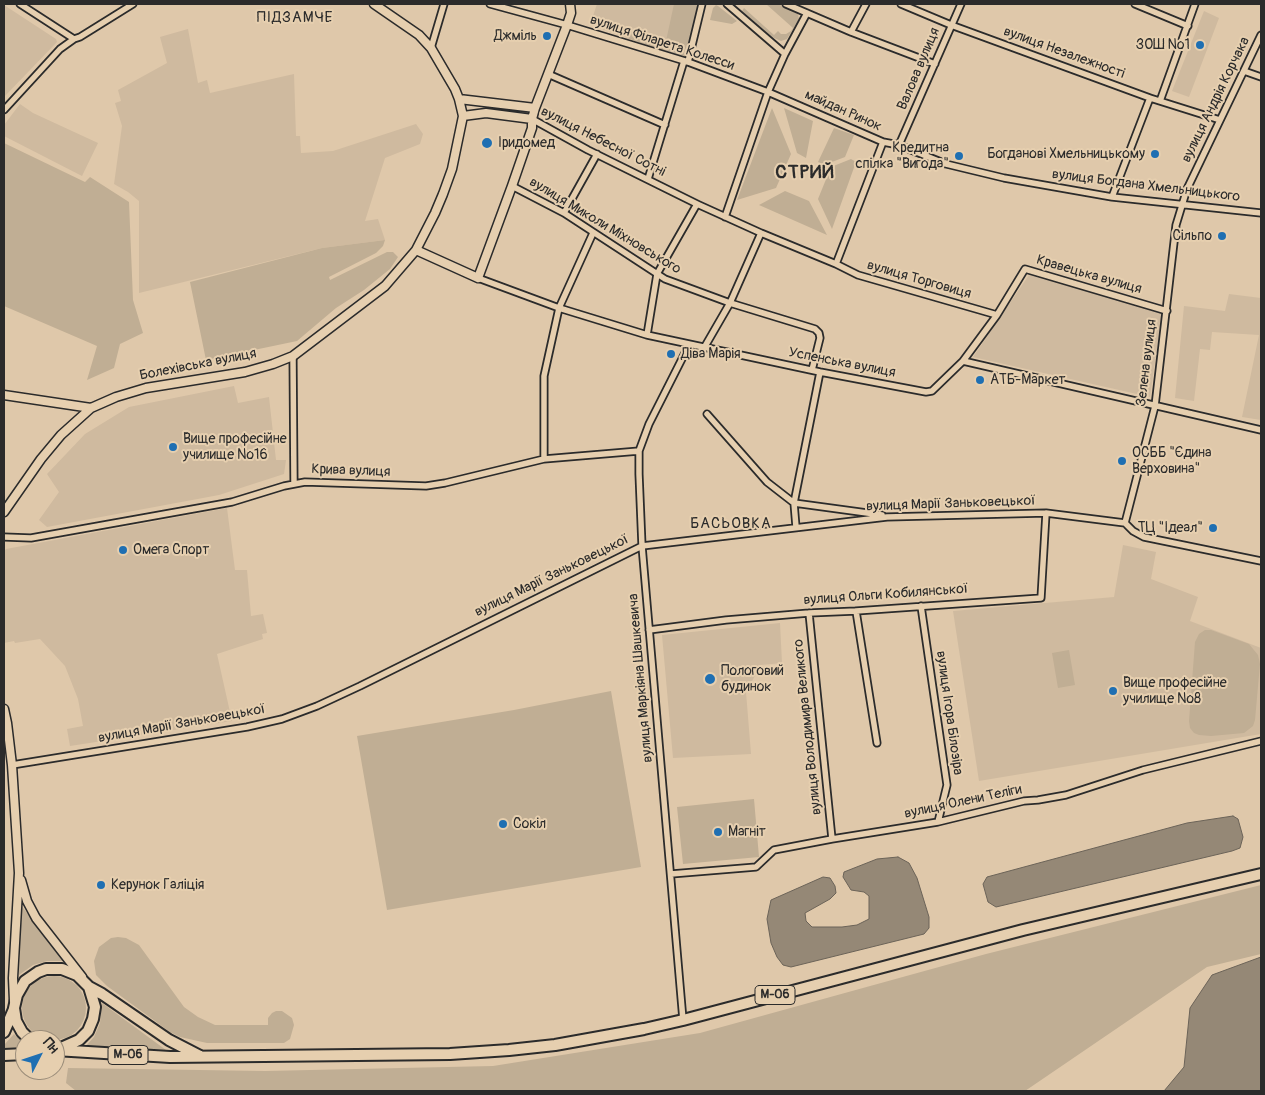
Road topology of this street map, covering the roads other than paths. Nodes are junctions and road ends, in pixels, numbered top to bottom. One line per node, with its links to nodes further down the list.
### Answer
1 (20, 4): 21 (street)
2 (133, 4): 21 (street)
3 (374, 4): 22 (main road)
4 (444, 4): 22 (street)
5 (490, 4): 16 (street, вулиця Філарета Колесси)
6 (570, 4): 16 (main road)
7 (702, 4): 24 (street)
8 (727, 4): 23 (street)
9 (786, 4): 15 (street)
10 (866, 4): 19 (street)
11 (901, 4): 17 (street, вулиця Незалежності)
12 (961, 4): 17 (street, Валова вулиця)
13 (1135, 4): 18 (street)
14 (1195, 4): 18 (street)
15 (807, 13): 19 (street); 23 (street)
16 (567, 25): 24 (street, вулиця Філарета Колесси); 27 (main road)
17 (952, 25): 25 (street, Валова вулиця); 30 (street, вулиця Незалежності)
18 (1188, 26): 32 (street)
19 (851, 32): 25 (street)
20 (1261, 35): 26 (street, вулиця Андрія Корчака)
21 (74, 39): 34 (street)
22 (431, 48): 31 (main road)
23 (785, 54): 29 (street)
24 (686, 62): 29 (street, вулиця Філарета Колесси); 38 (street)
25 (935, 64): 40 (street, Валова вулиця)
26 (1244, 71): 28 (street); 37 (street, вулиця Андрія Корчака)
27 (548, 74): 33 (main road); 38 (street)
28 (1261, 78)
29 (768, 92): 39 (street, майдан Ринок); 49 (street)
30 (1150, 98): 32 (street, вулиця Незалежності); 44 (street)
31 (459, 99): 33 (main road, вулиця Небесної Сотні); 35 (main road)
32 (1160, 101): 37 (street, вулиця Незалежності)
33 (535, 108): 36 (main road)
34 (4, 110)
35 (463, 116): 36 (main road, вулиця Небесної Сотні); 52 (main road, Болехівська вулиця)
36 (532, 119): 41 (street, вулиця Небесної Сотні); 43 (main road)
37 (1220, 120): 46 (street, вулиця Андрія Корчака)
38 (665, 125): 42 (street)
39 (883, 142): 40 (street, вулиця Богдана Хмельницького); 53 (street, майдан Ринок)
40 (899, 145): 44 (street, вулиця Богдана Хмельницького)
41 (597, 154): 42 (street, вулиця Небесної Сотні); 47 (street)
42 (648, 179): 45 (street, вулиця Небесної Сотні)
43 (512, 186): 47 (street, вулиця Миколи Міхновського); 55 (main road)
44 (1112, 197): 46 (street, вулиця Богдана Хмельницького)
45 (697, 204): 49 (street, вулиця Небесної Сотні); 54 (street)
46 (1183, 204): 48 (street, вулиця Богдана Хмельницького); 58 (street, Зелена вулиця)
47 (564, 213): 50 (street, вулиця Миколи Міхновського)
48 (1261, 213)
49 (725, 217): 51 (street)
50 (593, 232): 54 (street, вулиця Миколи Міхновського); 57 (street)
51 (761, 233): 53 (street); 56 (street)
52 (416, 250): 55 (main road, Успенська вулиця); 63 (main road, Болехівська вулиця)
53 (836, 264): 59 (street, вулиця Торговиця)
54 (657, 274): 56 (street, вулиця Миколи Міхновського); 60 (street)
55 (478, 278): 57 (street, Успенська вулиця)
56 (730, 302): 62 (street); 65 (street, вулиця Миколи Міхновського)
57 (559, 308): 60 (street, Успенська вулиця); 73 (street)
58 (1167, 311): 59 (street, Кравецька вулиця); 68 (street, Зелена вулиця)
59 (997, 315): 64 (street, Кравецька вулиця)
60 (647, 335): 61 (street, Успенська вулиця)
61 (689, 345): 62 (street, Успенська вулиця); 72 (street, вулиця Маркіяна Шашкевича)
62 (704, 348): 65 (street, Успенська вулиця)
63 (293, 356): 69 (main road, Болехівська вулиця); 74 (street)
64 (963, 361): 66 (street, Успенська вулиця); 68 (street)
65 (812, 370): 66 (street, Успенська вулиця)
66 (820, 372): 75 (street)
67 (4, 396): 69 (main road)
68 (1156, 406): 71 (street); 79 (street, Зелена вулиця)
69 (91, 408): 76 (main road, Болехівська вулиця)
70 (708, 414): 75 (street)
71 (1261, 430)
72 (639, 451): 73 (street, Крива вулиця); 82 (street, вулиця Маркіяна Шашкевича)
73 (544, 459): 74 (street, Крива вулиця)
74 (294, 484): 81 (street, Крива вулиця)
75 (794, 503): 78 (street); 80 (street)
76 (4, 512)
77 (1046, 513): 78 (street, вулиця Марії Заньковецької); 79 (street, вулиця Марії Заньковецької); 84 (street, вулиця Ольги Кобилянської)
78 (894, 517): 80 (street, вулиця Марії Заньковецької)
79 (1125, 523): 83 (street)
80 (796, 527): 82 (street, вулиця Марії Заньковецької)
81 (4, 537)
82 (642, 546): 87 (street, вулиця Маркіяна Шашкевича); 91 (street, вулиця Марії Заньковецької)
83 (1261, 561)
84 (921, 606): 85 (street, вулиця Ольги Кобилянської); 92 (street, вулиця Ігора Білозіра)
85 (856, 611): 86 (street, вулиця Ольги Кобилянської); 90 (street)
86 (809, 613): 87 (street, вулиця Ольги Кобилянської); 93 (street, вулиця Володимира Великого)
87 (649, 630): 95 (street, вулиця Маркіяна Шашкевича)
88 (4, 709): 91 (main road)
89 (1261, 741): 92 (street, вулиця Олени Теліги)
90 (877, 743)
91 (12, 766): 94 (main road)
92 (938, 822): 93 (street, вулиця Олени Теліги)
93 (832, 839): 95 (street, вулиця Олени Теліги)
94 (19, 873): 97 (main road); 98 (main road)
95 (671, 874): 99 (street, вулиця Маркіяна Шашкевича)
96 (1261, 874): 99 (highway, М-06)
97 (89, 987): 98 (highway, М-06); 102 (highway); 104 (highway, М-06)
98 (14, 1008): 100 (highway); 101 (highway, М-06)
99 (683, 1020): 104 (highway, М-06)
100 (21, 1030)
101 (4, 1032)
102 (65, 1047)
103 (65, 1051): 104 (highway, М-06)
104 (201, 1056)

